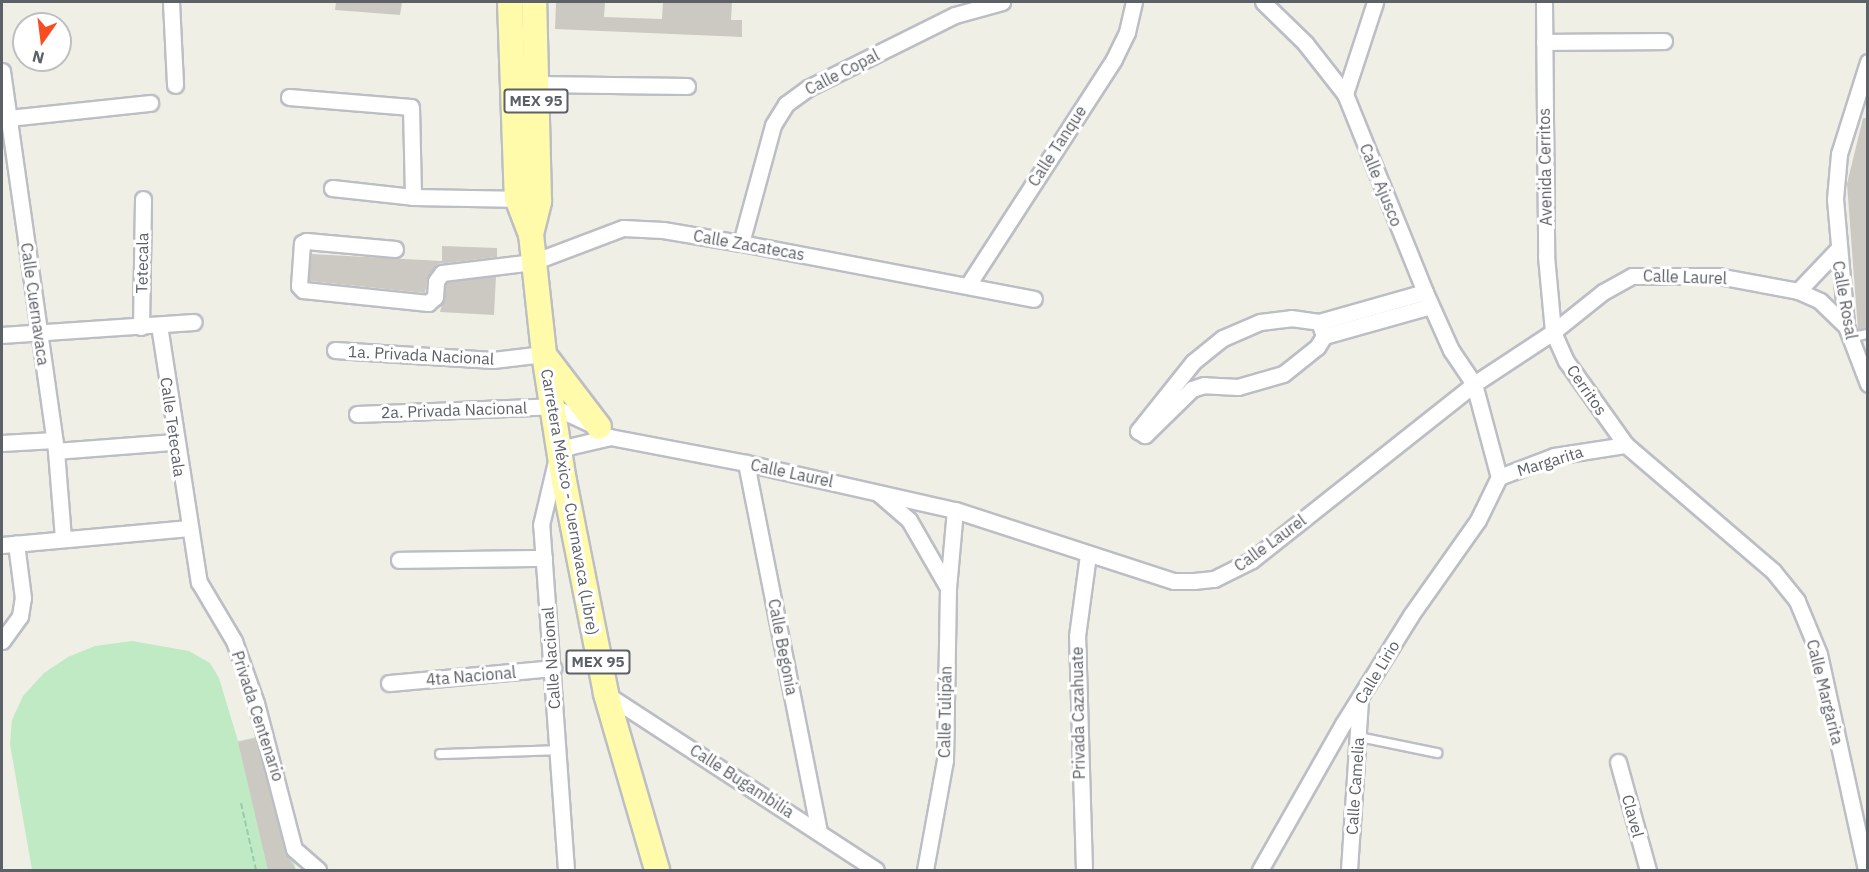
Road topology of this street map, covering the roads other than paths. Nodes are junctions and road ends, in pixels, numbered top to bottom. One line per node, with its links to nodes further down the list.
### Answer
1 (171, 2): 15 (street)
2 (510, 2): 24 (main road, Carretera México - Cuernavaca (Libre) / MEX 95)
3 (522, 2): 24 (main road)
4 (534, 2): 14 (main road, Carretera México - Cuernavaca (Libre) / MEX 95)
5 (1002, 2): 25 (street, Calle Copal)
6 (1134, 2): 29 (street, Calle Tanque)
7 (1263, 2): 17 (street, Calle Ajusco)
8 (1374, 2): 17 (street)
9 (1544, 2): 11 (street, Avenida Cerritos)
10 (1664, 41): 11 (street)
11 (1544, 42): 38 (street, Avenida Cerritos)
12 (1868, 62): 27 (street, Calle Rosal)
13 (2, 71): 20 (street, Calle Cuernavaca)
14 (535, 84): 16 (street); 24 (main road, Carretera México - Cuernavaca (Libre) / MEX 95)
15 (175, 85)
16 (687, 86)
17 (1345, 94): 32 (street, Calle Ajusco)
18 (289, 97): 22 (street)
19 (150, 103): 20 (street)
20 (6, 111): 37 (street, Calle Cuernavaca)
21 (332, 188): 22 (street)
22 (413, 197): 24 (street)
23 (143, 199): 35 (street, Tetecala)
24 (528, 199): 28 (main road, Carretera México - Cuernavaca (Libre) / MEX 95)
25 (741, 243): 28 (street, Calle Zacatecas); 29 (street, Calle Zacatecas)
26 (395, 249): 28 (street, Calle Zacatecas)
27 (1837, 250): 30 (street); 39 (street, Calle Rosal)
28 (533, 262): 43 (main road, Carretera México - Cuernavaca (Libre) / MEX 95)
29 (968, 285): 31 (street, Calle Zacatecas)
30 (1798, 291): 38 (street, Calle Laurel); 39 (street, Calle Laurel)
31 (1034, 299)
32 (1428, 299): 36 (street); 45 (street, Calle Ajusco)
33 (194, 322): 34 (street)
34 (159, 325): 35 (street); 51 (street, Calle Tetecala)
35 (141, 327): 37 (street)
36 (1321, 329): 44 (street); 47 (street)
37 (40, 332): 41 (street); 53 (street, Calle Cuernavaca)
38 (1553, 332): 45 (street, Calle Laurel); 54 (street, Cerritos)
39 (1848, 332): 40 (lane); 46 (street, Calle Rosal)
40 (1868, 334)
41 (2, 335)
42 (335, 351): 43 (street, 1a. Privada Nacional)
43 (544, 354): 48 (main road, Carretera México - Cuernavaca (Libre) / MEX 95); 50 (main road)
44 (1193, 362): 47 (street); 47 (street)
45 (1474, 384): 57 (street, Margarita); 63 (street, Calle Laurel)
46 (1868, 384)
47 (1204, 385)
48 (552, 406): 49 (street, 2a. Privada Nacional); 50 (street, Calle Laurel); 55 (main road, Carretera México - Cuernavaca (Libre) / MEX 95)
49 (357, 414)
50 (604, 432): 55 (street, Calle Laurel); 56 (street, Calle Laurel)
51 (174, 442): 53 (street); 60 (street, Calle Tetecala)
52 (2, 443): 53 (street)
53 (55, 445): 61 (street, Calle Cuernavaca)
54 (1626, 445): 57 (street, Margarita); 89 (street, Calle Margarita)
55 (559, 448): 64 (street, Calle Nacional); 70 (main road, Carretera México - Cuernavaca (Libre) / MEX 95)
56 (746, 463): 58 (street, Calle Laurel); 77 (street, Calle Begonia)
57 (1499, 477): 71 (street, Calle Lirio)
58 (876, 491): 59 (street, Calle Laurel); 66 (street)
59 (955, 510): 63 (street, Calle Laurel); 66 (street, Calle Tulipán)
60 (189, 528): 61 (street); 78 (street, Privada Centenario)
61 (63, 538): 62 (street)
62 (9, 544): 67 (street)
63 (1088, 555): 85 (street, Privada Cazahuate)
64 (544, 558): 65 (street); 68 (street, Calle Nacional)
65 (399, 560)
66 (948, 588): 84 (street, Calle Tulipán)
67 (2, 641)
68 (553, 668): 69 (street, 4ta Nacional); 73 (street, Calle Nacional)
69 (388, 683)
70 (606, 694): 77 (street, Calle Bugambilia); 82 (main road, Carretera México - Cuernavaca (Libre) / MEX 95)
71 (1360, 701): 72 (street, Calle Camelia); 86 (street, Calle Lirio)
72 (1359, 737): 74 (lane); 87 (street, Calle Camelia)
73 (558, 750): 75 (lane); 81 (street, Calle Nacional)
74 (1437, 753)
75 (440, 754)
76 (1618, 762): 88 (street, Clavel)
77 (819, 831): 83 (street, Calle Bugambilia)
78 (294, 849): 79 (street, Privada Centenario); 80 (street)
79 (299, 870)
80 (318, 870)
81 (566, 870)
82 (657, 870)
83 (876, 870)
84 (925, 870)
85 (1084, 870)
86 (1260, 870)
87 (1349, 870)
88 (1648, 870)
89 (1866, 870)

